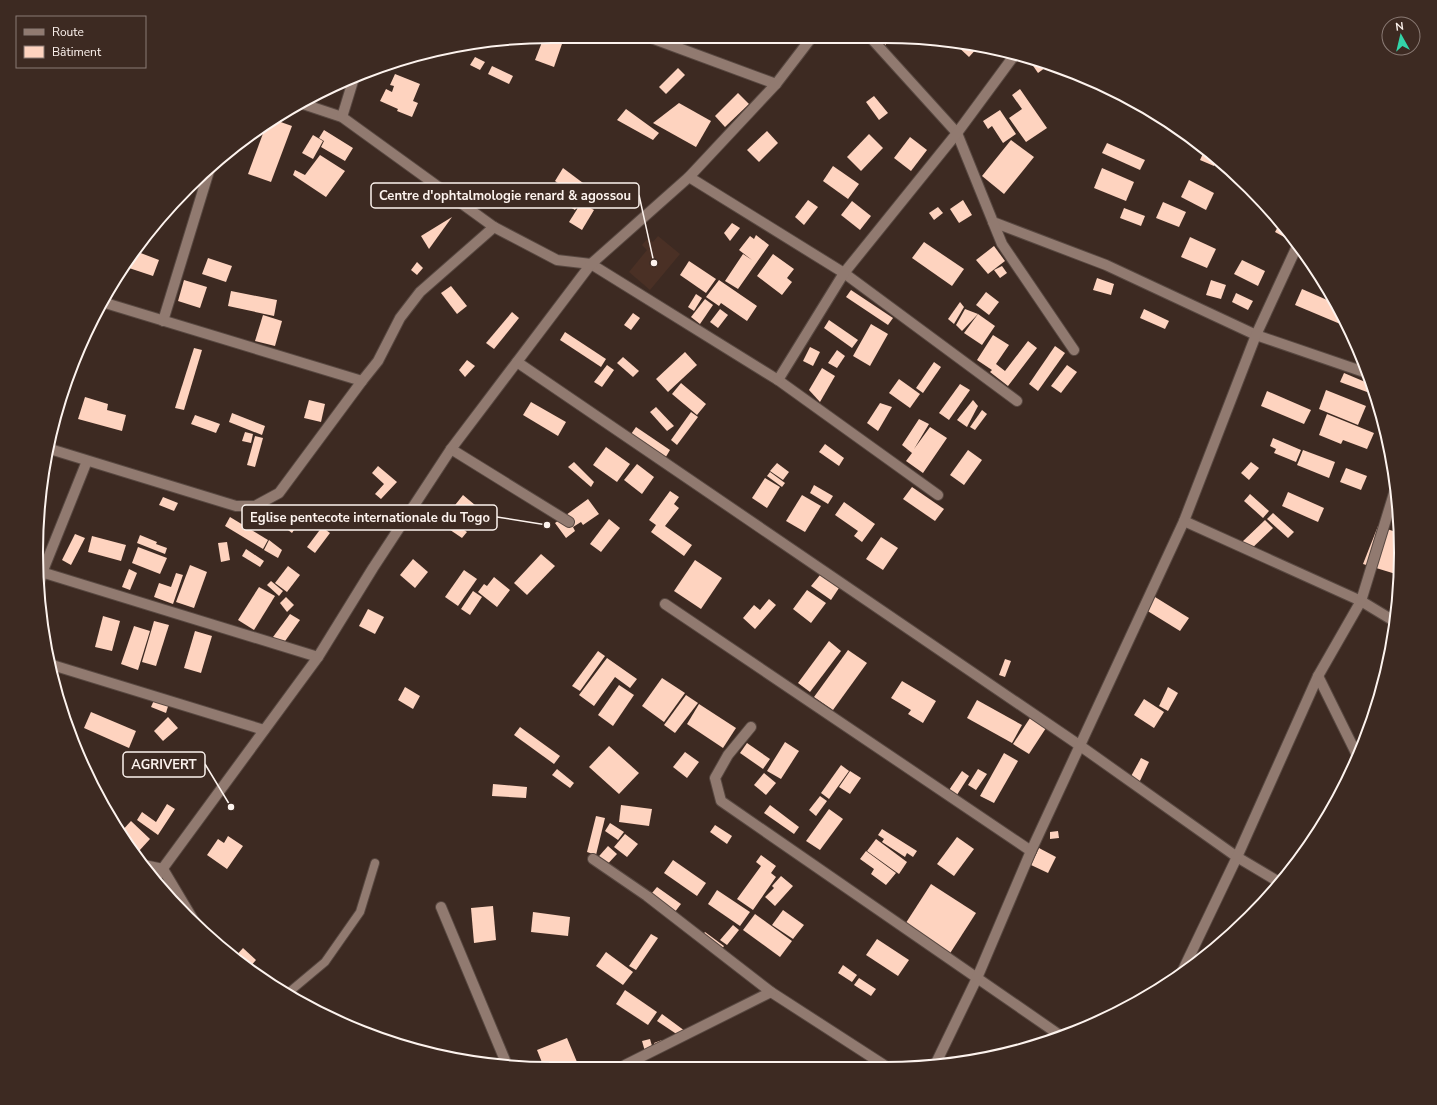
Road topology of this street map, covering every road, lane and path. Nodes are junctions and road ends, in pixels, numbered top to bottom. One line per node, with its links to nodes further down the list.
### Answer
1 (665, 43): 5 (street)
2 (807, 43): 5 (street)
3 (875, 43): 9 (street)
4 (1012, 59): 9 (street)
5 (776, 84): 10 (street)
6 (352, 85): 8 (street)
7 (308, 106): 8 (street)
8 (342, 117): 13 (street)
9 (957, 133): 12 (street); 16 (street)
10 (689, 177): 15 (street); 16 (street)
11 (207, 178): 18 (street)
12 (993, 222): 19 (street); 20 (street)
13 (494, 227): 15 (street); 24 (street)
14 (1295, 251): 19 (street)
15 (591, 264): 21 (street); 23 (street)
16 (844, 273): 23 (street); 25 (street)
17 (108, 304): 18 (street)
18 (163, 321): 24 (street)
19 (1256, 335): 22 (street); 31 (street)
20 (1074, 350)
21 (517, 362): 26 (street); 43 (street)
22 (1360, 371)
23 (778, 380): 29 (street)
24 (362, 381): 28 (street)
25 (1017, 401)
26 (451, 449): 32 (street); 38 (street)
27 (54, 450): 28 (street)
28 (87, 461): 33 (street)
29 (938, 495)
30 (1391, 502): 35 (street)
31 (1184, 521): 35 (street); 43 (street)
32 (569, 522)
33 (43, 564)
34 (44, 573): 38 (street)
35 (1361, 601): 37 (street); 40 (street)
36 (664, 604): 45 (street)
37 (1390, 619)
38 (318, 657): 42 (street)
39 (56, 666): 42 (street)
40 (1318, 676): 44 (street); 46 (street)
41 (751, 727): 56 (street)
42 (264, 730): 50 (street)
43 (1079, 746): 45 (street); 46 (street)
44 (1354, 749)
45 (1031, 851): 56 (street)
46 (1236, 857): 52 (street); 55 (street)
47 (593, 859): 58 (street)
48 (375, 863): 57 (lane)
49 (151, 866): 50 (street)
50 (163, 869): 51 (street); 53 (street)
51 (158, 875)
52 (1275, 880)
53 (184, 904)
54 (441, 907): 61 (street)
55 (1186, 963)
56 (977, 978): 59 (street); 60 (street)
57 (292, 990)
58 (771, 992): 62 (street); 63 (street)
59 (1055, 1032)
60 (938, 1059)
61 (505, 1060)
62 (631, 1062)
63 (879, 1062)

